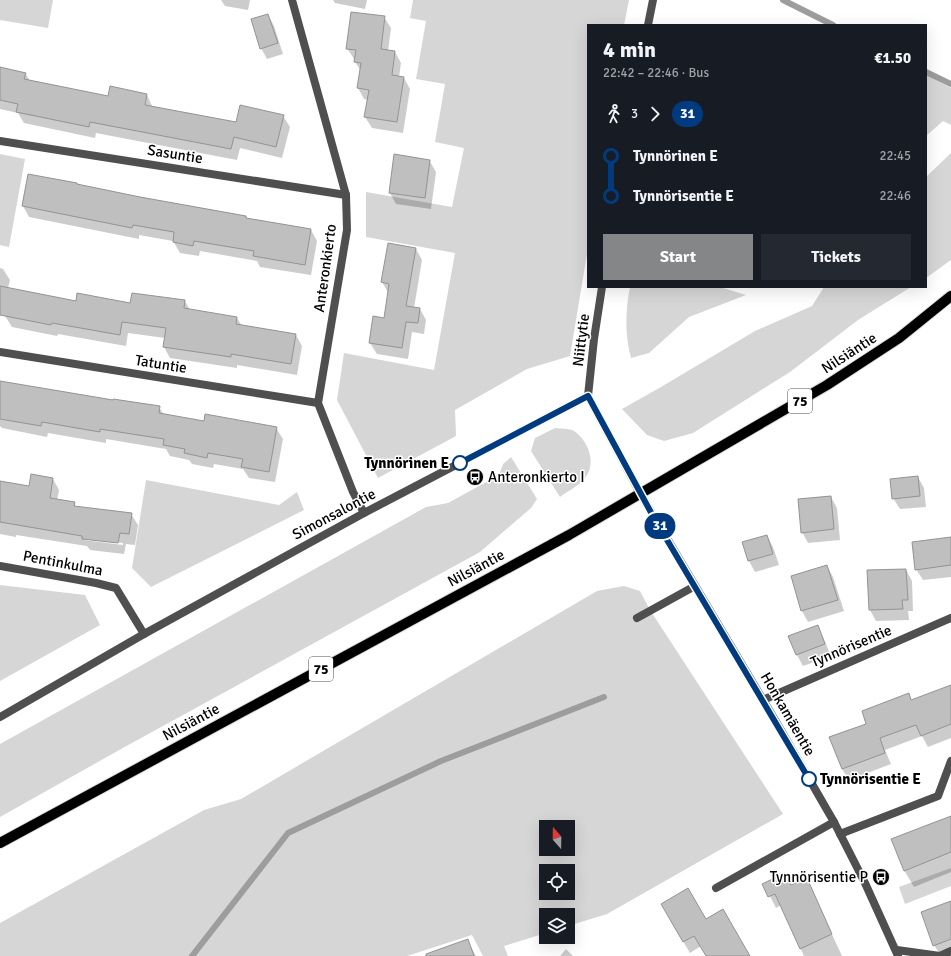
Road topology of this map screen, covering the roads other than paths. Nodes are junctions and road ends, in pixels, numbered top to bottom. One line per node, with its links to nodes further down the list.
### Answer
1 (292, 0): 5 (street, Anteronkierto)
2 (653, 0): 3 (street)
3 (648, 24)
4 (0, 141): 5 (street, Sasuntie)
5 (346, 196): 10 (street, Anteronkierto)
6 (602, 288): 9 (street, Niittytie)
7 (951, 296): 11 (main road, Nilsiäntie / 75)
8 (0, 352): 10 (street, Tatuntie)
9 (588, 396): 11 (street); 12 (street, Simonsalontie)
10 (318, 403): 12 (street)
11 (640, 493): 14 (street, Honkamäentie); 23 (main road, Nilsiäntie / 75)
12 (364, 513): 17 (street, Simonsalontie)
13 (0, 566): 17 (street, Pentinkulma)
14 (695, 586): 15 (street); 18 (street, Honkamäentie)
15 (637, 618)
16 (951, 618): 18 (street, Tynnörisentie)
17 (144, 634): 19 (street, Simonsalontie)
18 (763, 700): 21 (street, Honkamäentie)
19 (0, 717)
20 (951, 761): 22 (street)
21 (834, 822): 22 (street, Honkamäentie); 24 (street)
22 (840, 834): 26 (street, Honkamäentie)
23 (0, 843)
24 (716, 888)
25 (951, 951): 26 (street)
26 (898, 953)

